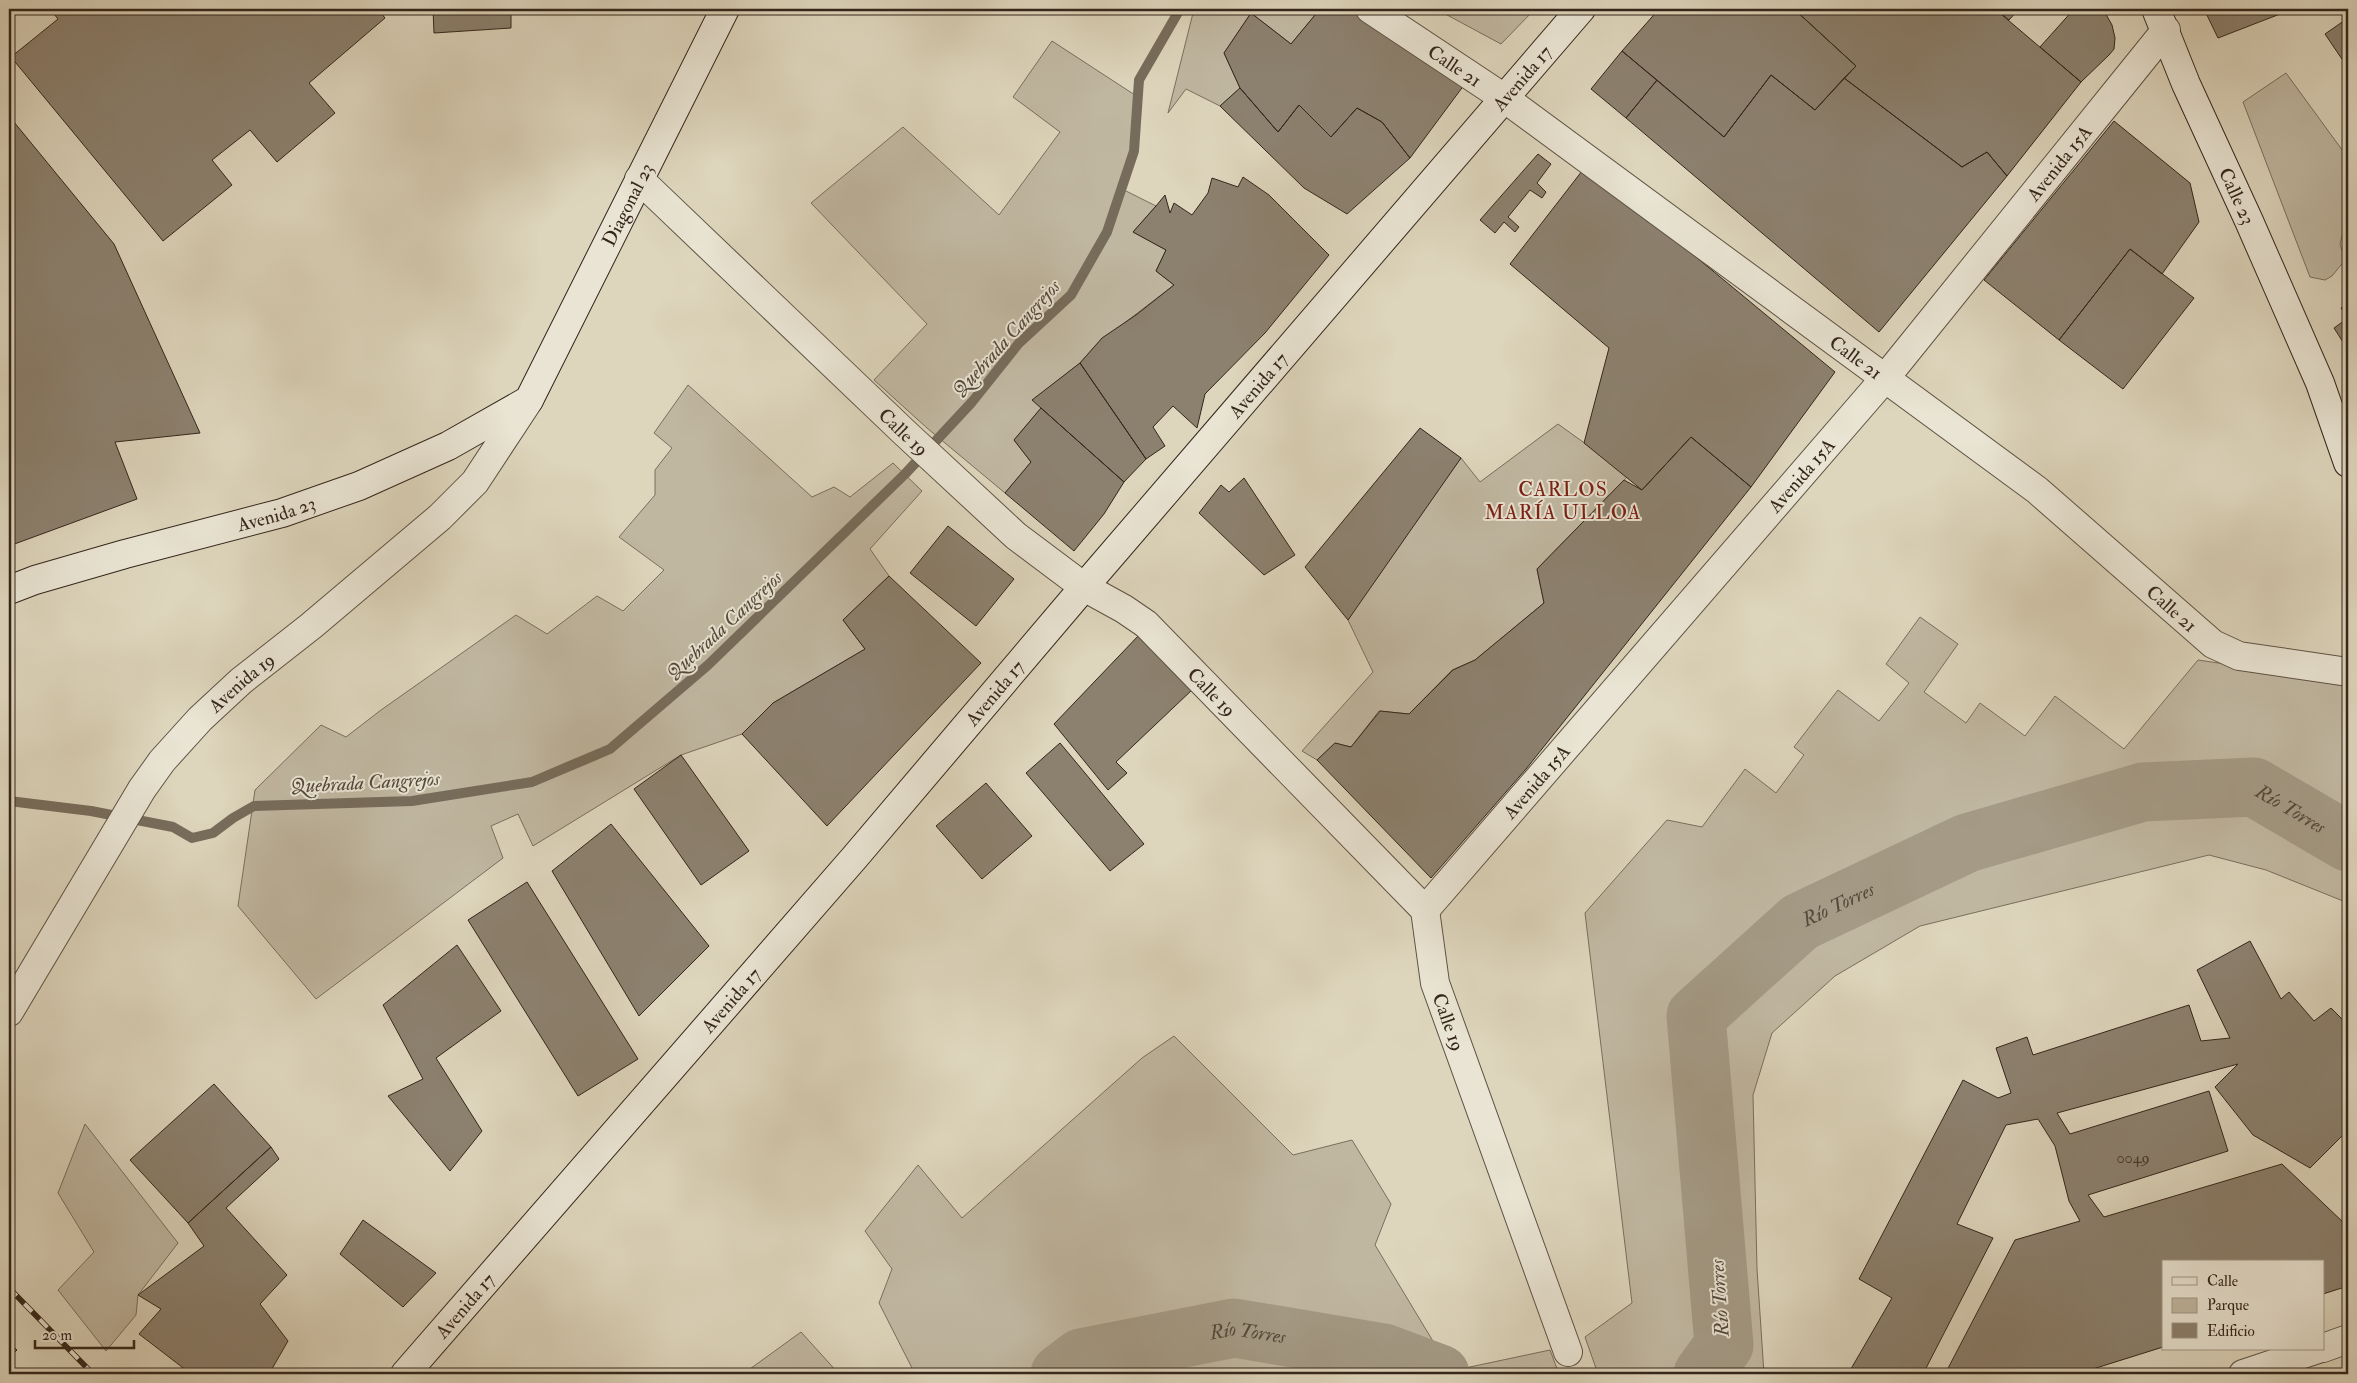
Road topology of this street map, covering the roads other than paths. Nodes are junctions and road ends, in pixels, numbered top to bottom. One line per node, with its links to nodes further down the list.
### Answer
1 (726, 9): 6 (street, Diagonal 23)
2 (1370, 9): 5 (street, Calle 21)
3 (1581, 9): 5 (street, Avenida 17)
4 (2161, 20): 7 (street, Avenida 15A); 8 (street, Calle 23)
5 (1504, 98): 7 (street, Calle 21); 12 (street, Avenida 17)
6 (639, 180): 9 (street, Diagonal 23); 12 (street, Calle 19)
7 (1886, 377): 14 (street, Calle 21); 15 (street, Avenida 15A)
8 (2320, 383): 10 (street, Calle 23); 11 (street, Calle 23)
9 (529, 400): 13 (street, Avenida 23); 16 (street, Avenida 19)
10 (2348, 429)
11 (2348, 463)
12 (1084, 587): 15 (street, Calle 19); 21 (street, Avenida 17)
13 (9, 590)
14 (2348, 672)
15 (1425, 910): 20 (street, Calle 19)
16 (9, 1012)
17 (2348, 1339): 18 (street)
18 (2324, 1348)
19 (2315, 1350): 22 (street)
20 (1568, 1352)
21 (406, 1374)
22 (2244, 1374)

